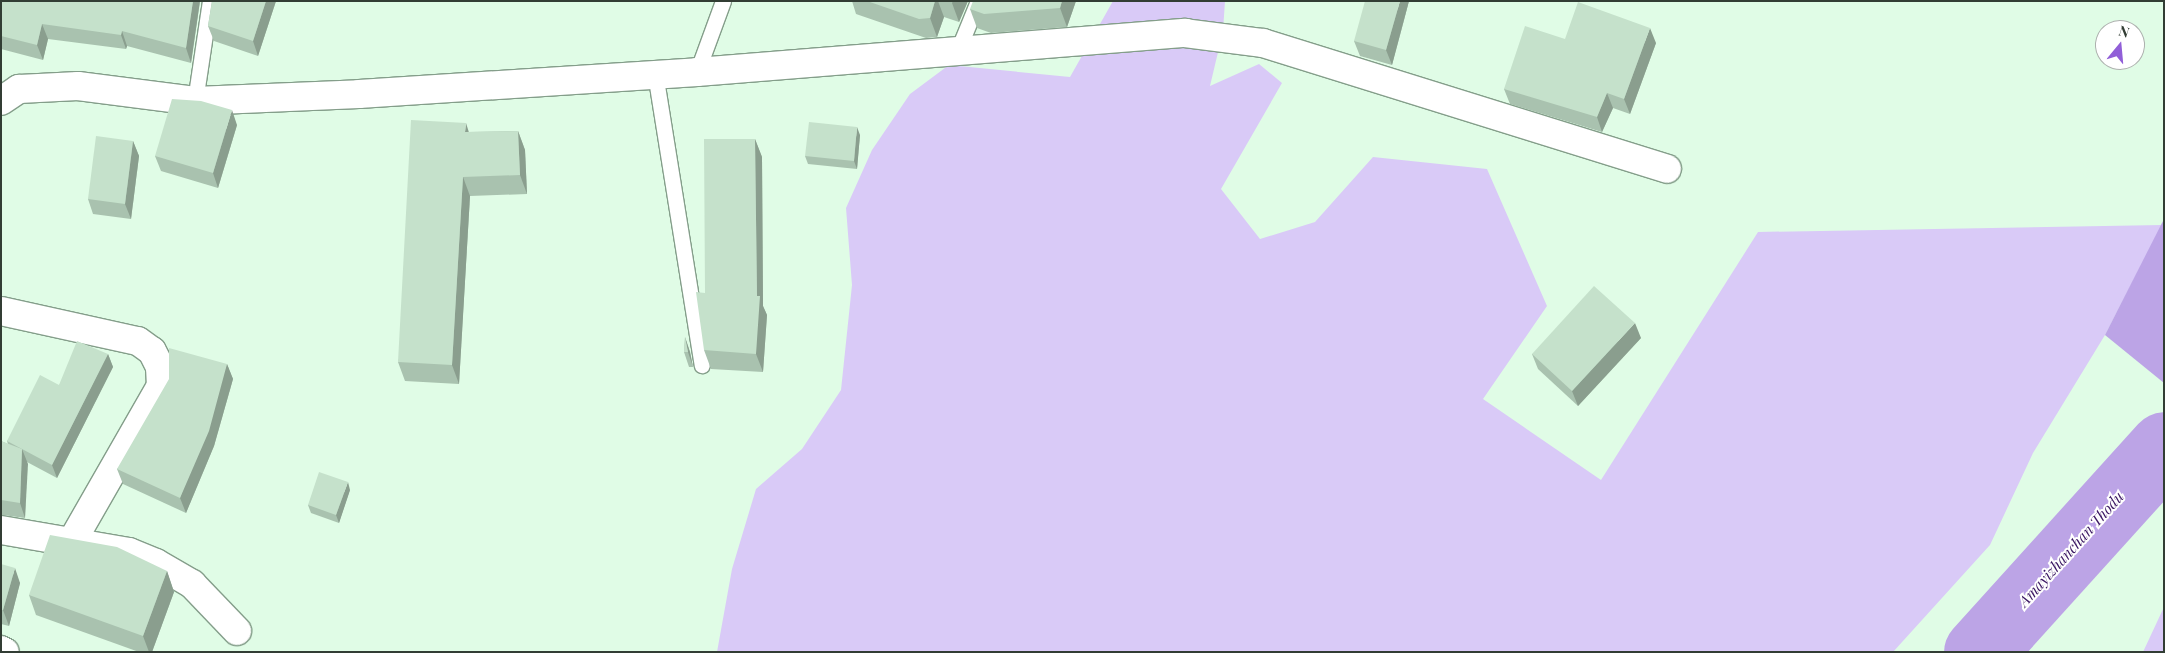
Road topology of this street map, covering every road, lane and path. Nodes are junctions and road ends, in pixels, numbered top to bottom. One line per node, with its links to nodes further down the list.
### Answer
1 (210, 1): 8 (lane)
2 (723, 1): 5 (lane)
3 (978, 1): 4 (lane)
4 (958, 50): 5 (street); 9 (street)
5 (697, 72): 6 (street)
6 (655, 73): 8 (street); 11 (lane)
7 (1, 101): 8 (street)
8 (195, 101)
9 (1667, 169)
10 (1, 311): 13 (street)
11 (702, 365)
12 (1, 530): 13 (street)
13 (71, 543): 14 (street)
14 (237, 631)
15 (1, 650): 16 (street)
16 (5, 652)

